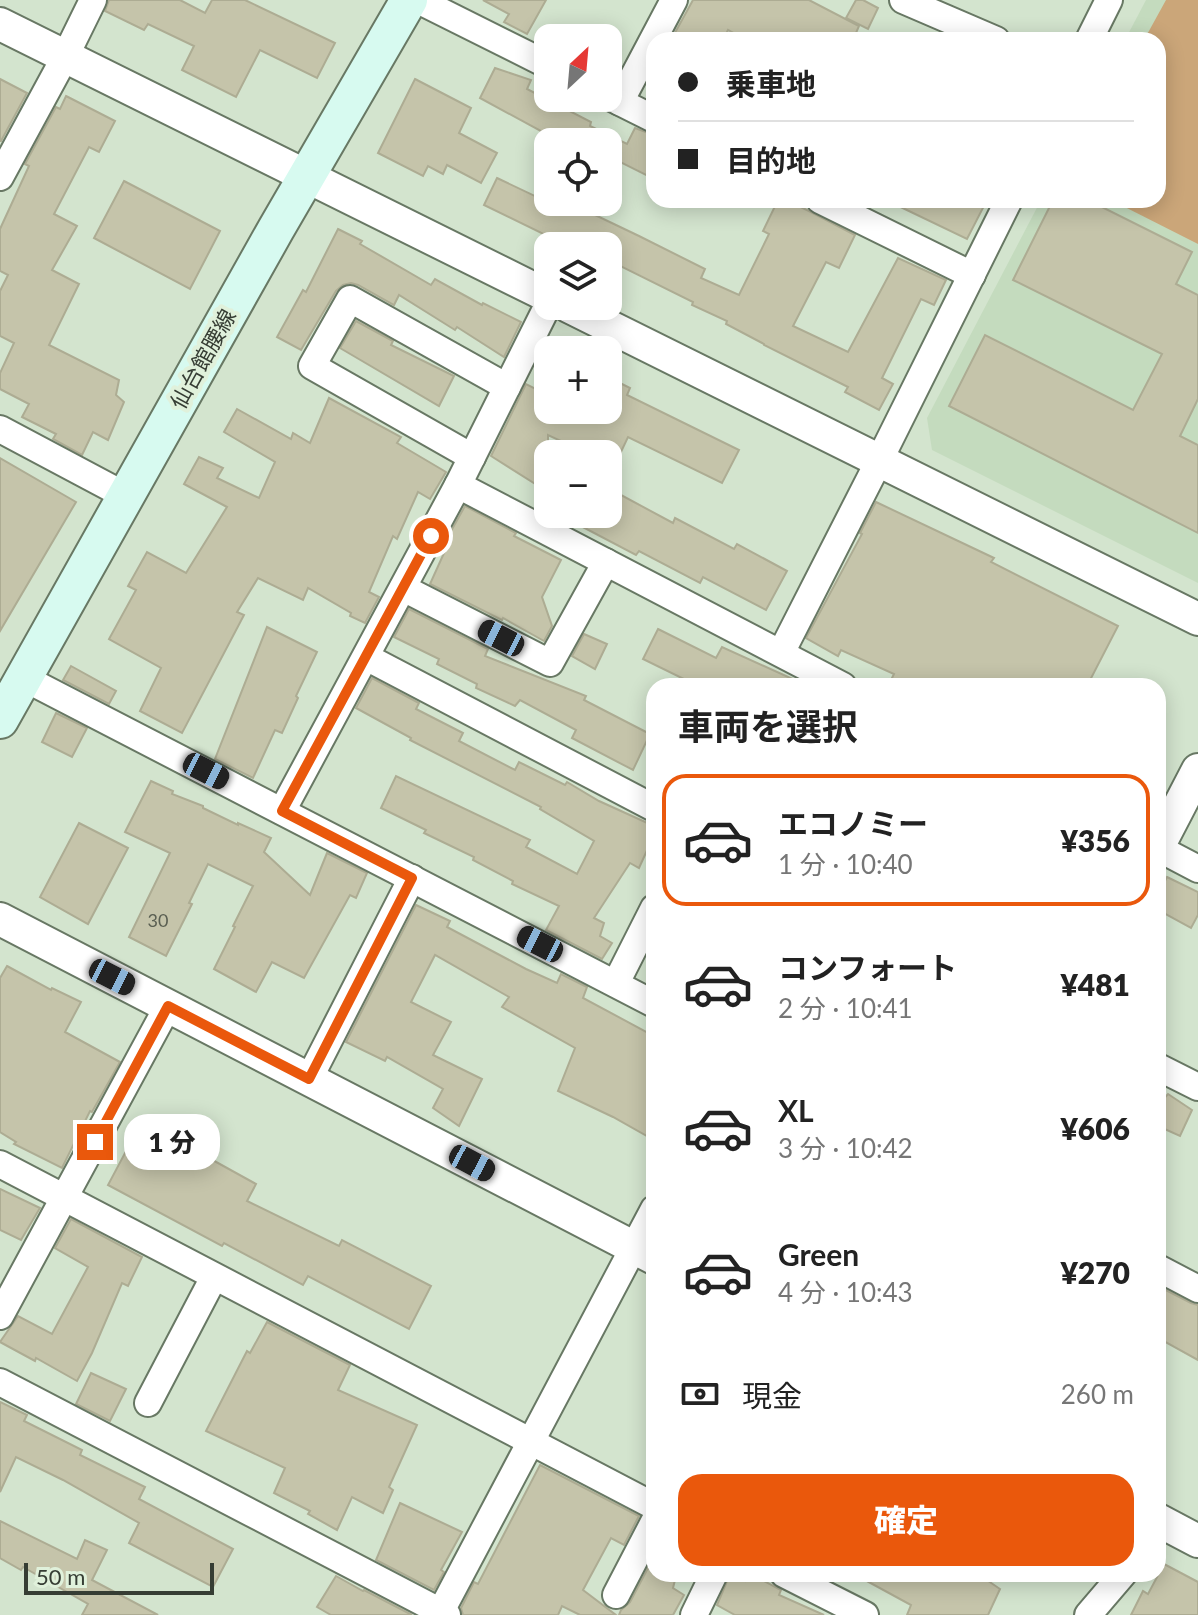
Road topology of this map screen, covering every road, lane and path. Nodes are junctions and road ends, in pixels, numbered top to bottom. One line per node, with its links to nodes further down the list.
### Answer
1 (93, 0): 12 (street)
2 (409, 0): 17 (main road, 仙台館腰線)
3 (418, 0): 13 (street)
4 (674, 0): 8 (street)
5 (903, 0): 9 (street)
6 (1109, 0): 10 (street)
7 (0, 24): 12 (street)
8 (655, 32)
9 (977, 32)
10 (1093, 32)
11 (646, 46): 14 (street)
12 (65, 57): 17 (street); 18 (street)
13 (534, 58)
14 (622, 86)
15 (622, 103): 16 (street)
16 (646, 115)
17 (307, 176): 22 (street); 30 (main road, 仙台館腰線)
18 (0, 177)
19 (836, 208): 21 (street)
20 (1005, 208): 21 (street)
21 (972, 275): 28 (street)
22 (534, 289)
23 (540, 320): 25 (street)
24 (596, 320): 28 (street)
25 (507, 387): 27 (street); 27 (street)
26 (0, 429): 30 (street)
27 (472, 457): 29 (street)
28 (879, 461): 33 (street); 34 (street)
29 (458, 485): 31 (street); 32 (street)
30 (126, 496): 36 (main road, 仙台館腰線)
31 (606, 562): 32 (street); 34 (street)
32 (403, 588): 35 (street)
33 (1198, 619)
34 (781, 653): 37 (street)
35 (366, 657): 40 (street); 41 (street)
36 (24, 678): 38 (main road, 仙台館腰線); 41 (street)
37 (828, 678)
38 (0, 720)
39 (1198, 770): 42 (street)
40 (646, 804)
41 (282, 811): 45 (street)
42 (1166, 832)
43 (1166, 851): 44 (street)
44 (1198, 869)
45 (412, 878): 48 (street); 52 (street)
46 (0, 919): 50 (street)
47 (646, 924): 48 (street)
48 (616, 983): 49 (street)
49 (646, 1000)
50 (168, 1006): 52 (street); 55 (street)
51 (1166, 1071): 53 (street)
52 (309, 1079): 56 (street)
53 (1198, 1087)
54 (0, 1164): 55 (street)
55 (65, 1197): 58 (street); 60 (street)
56 (644, 1253): 63 (street)
57 (1166, 1272): 59 (street)
58 (214, 1277): 62 (street); 63 (street)
59 (1198, 1289)
60 (0, 1316)
61 (0, 1382): 72 (street)
62 (148, 1403)
63 (532, 1442): 64 (street); 72 (street)
64 (646, 1502)
65 (1166, 1528): 67 (street)
66 (646, 1537): 71 (street)
67 (1198, 1541)
68 (710, 1582): 74 (street)
69 (800, 1582): 73 (street)
70 (1116, 1582): 75 (street)
71 (616, 1595)
72 (442, 1614)
73 (862, 1614)
74 (694, 1615)
75 (1088, 1615)

